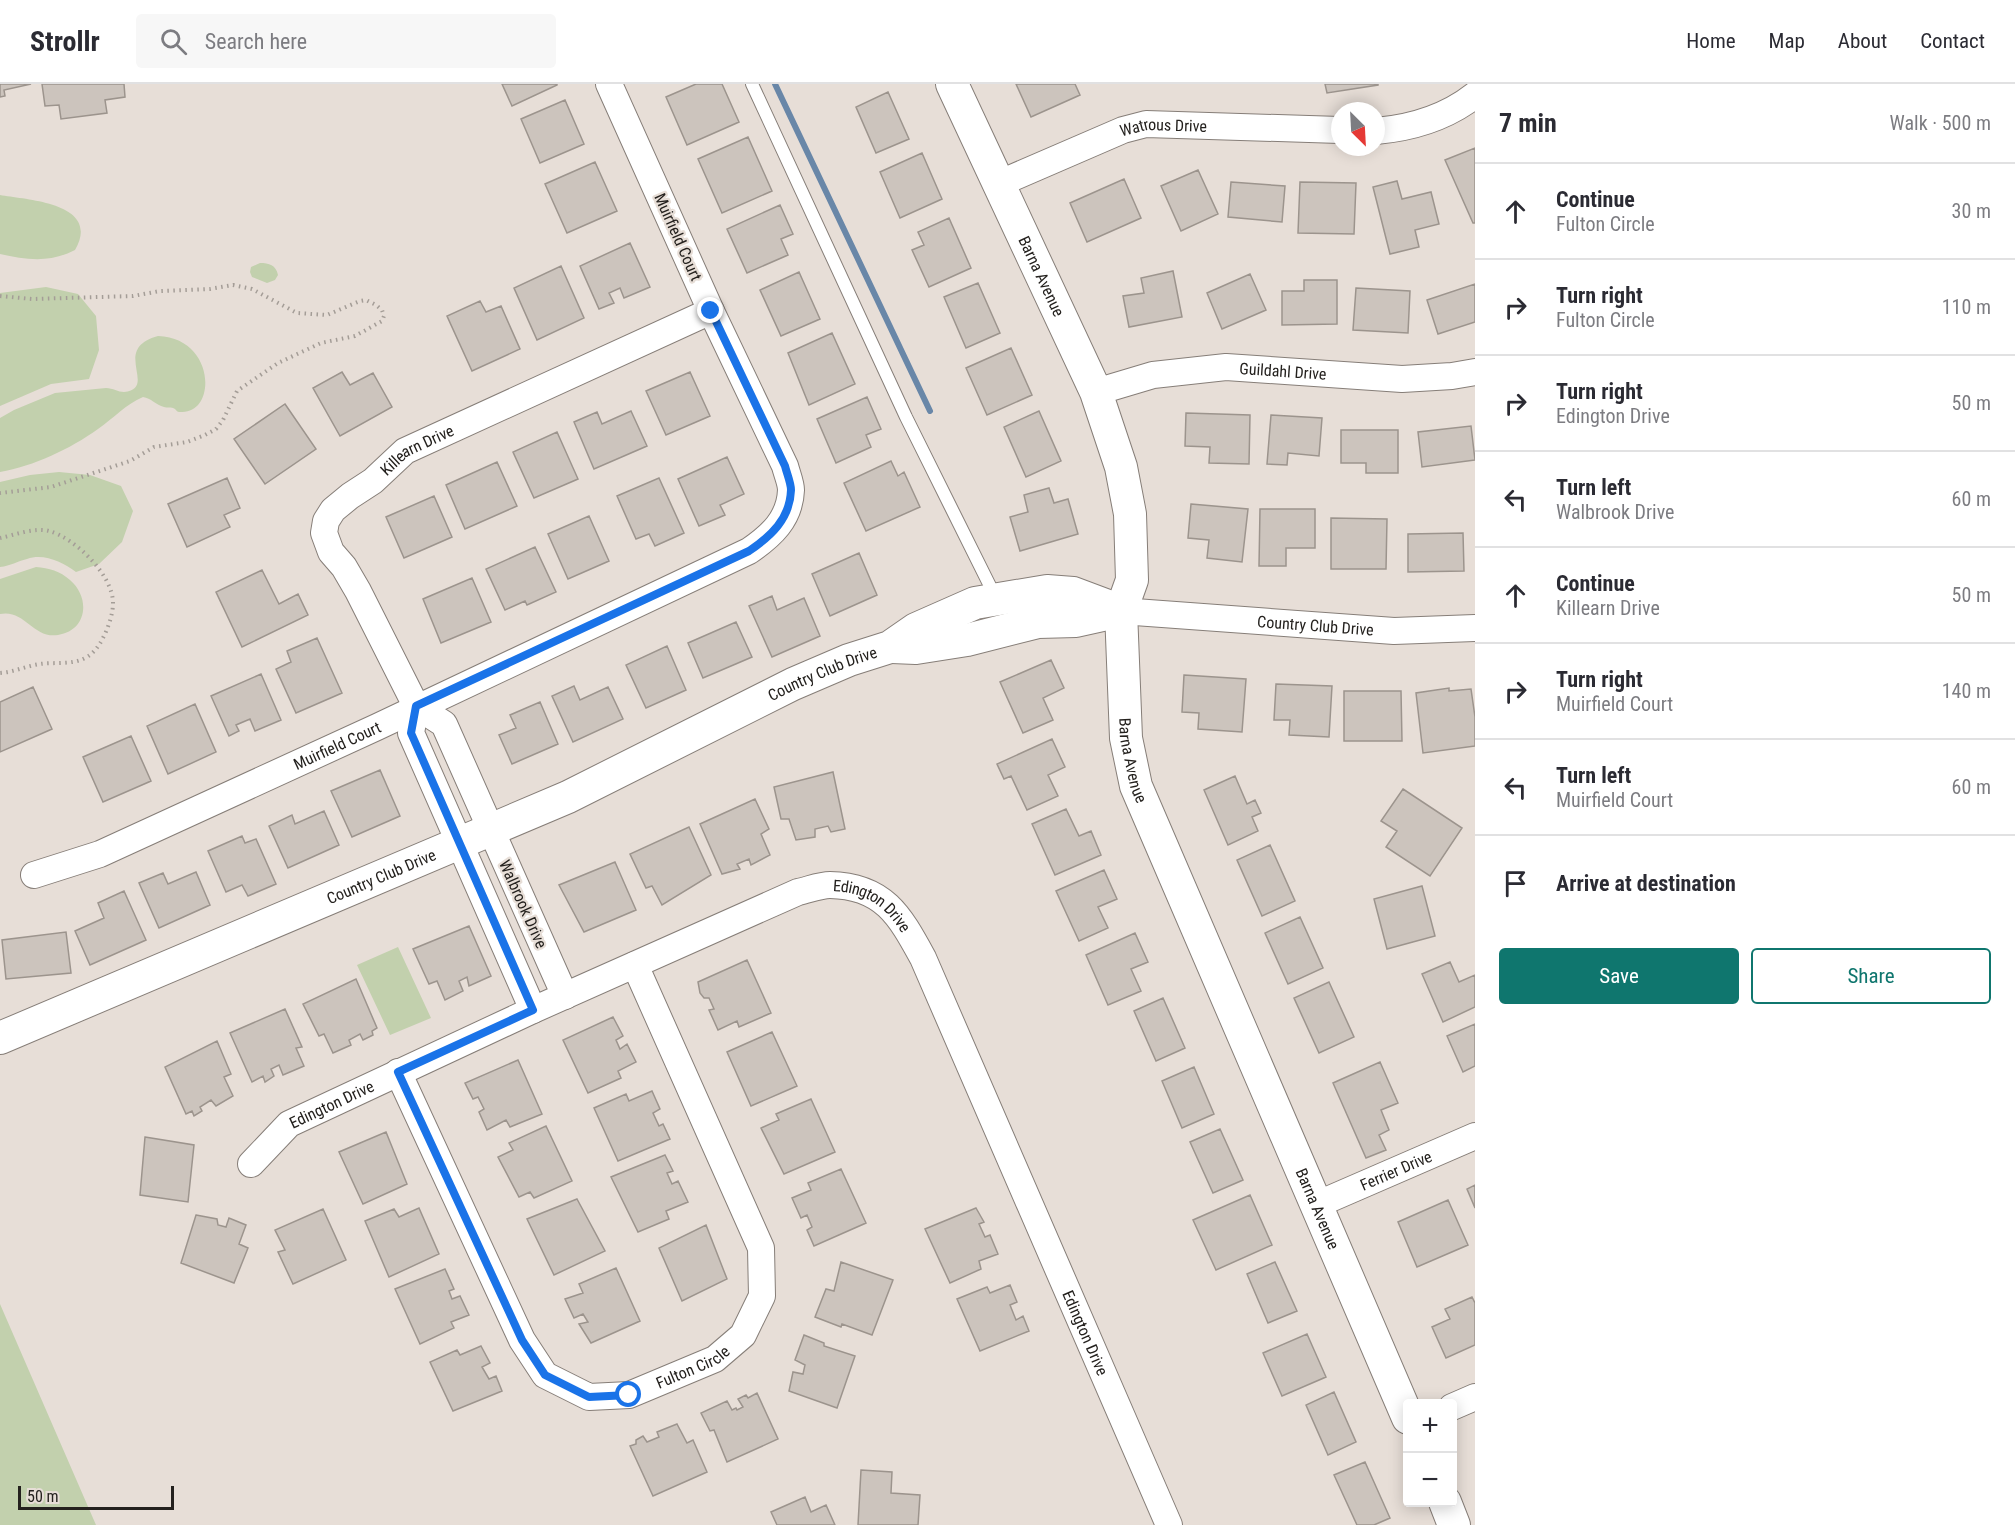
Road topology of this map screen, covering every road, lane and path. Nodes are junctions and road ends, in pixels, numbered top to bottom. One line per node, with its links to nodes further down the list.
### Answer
1 (609, 84): 9 (street, Muirfield Court)
2 (752, 84): 14 (lane)
3 (952, 84): 7 (street, Barna Avenue)
4 (1475, 95): 6 (street)
5 (1331, 130): 7 (street, Watrous Drive)
6 (1385, 130)
7 (998, 184): 11 (street, Barna Avenue)
8 (0, 296): 12 (path)
9 (711, 311): 19 (street, Muirfield Court); 19 (street, Killearn Drive)
10 (1475, 372): 11 (street, Guildahl Drive)
11 (1096, 392): 15 (street, Barna Avenue)
12 (0, 493)
13 (0, 538): 18 (path)
14 (996, 600): 15 (street, Country Club Drive); 17 (street, Country Club Drive)
15 (1121, 611): 16 (street, Country Club Drive); 17 (street, Country Club Drive); 32 (street, Barna Avenue)
16 (1475, 628)
17 (890, 647): 20 (street, Country Club Drive)
18 (0, 674)
19 (416, 706): 20 (street); 21 (street); 22 (street, Muirfield Court)
20 (486, 821): 21 (street, Country Club Drive); 23 (street, Walbrook Drive)
21 (460, 843): 24 (street, Walbrook Drive); 28 (street, Country Club Drive)
22 (34, 875)
23 (536, 932): 24 (street); 26 (street, Walbrook Drive)
24 (505, 945): 27 (street, Walbrook Drive)
25 (634, 965): 26 (street, Edington Drive); 29 (street, Fulton Circle); 37 (street, Edington Drive)
26 (565, 996): 27 (street, Edington Drive)
27 (533, 1010): 29 (street, Edington Drive)
28 (0, 1038)
29 (398, 1072): 31 (street, Edington Drive)
30 (1475, 1136): 32 (street, Ferrier Drive)
31 (251, 1164)
32 (1316, 1205): 35 (street, Barna Avenue)
33 (1475, 1396): 34 (street)
34 (1457, 1405)
35 (1403, 1409)
36 (1446, 1507): 38 (street)
37 (1169, 1525)
38 (1454, 1525)

